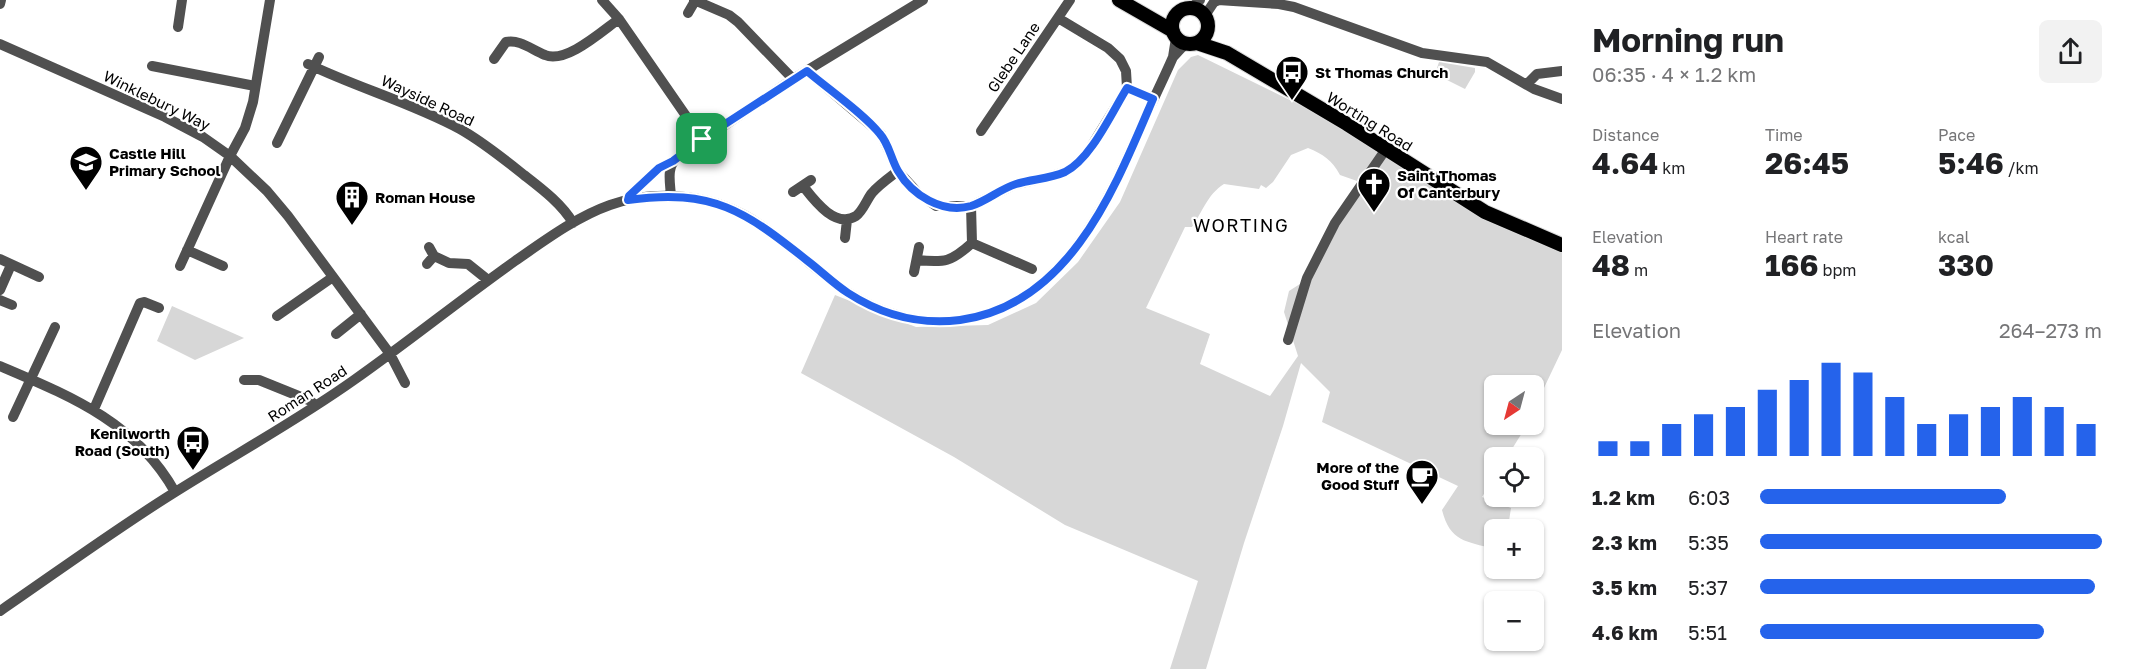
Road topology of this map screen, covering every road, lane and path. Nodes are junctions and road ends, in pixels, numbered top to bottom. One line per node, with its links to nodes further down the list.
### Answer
1 (182, 0): 16 (street)
2 (270, 0): 26 (street)
3 (602, 0): 14 (street)
4 (695, 0): 12 (street); 24 (street)
5 (923, 0): 9 (street, Roman Road)
6 (1070, 0): 13 (street, Glebe Lane)
7 (1119, 0): 11 (main road, Worting Road)
8 (1218, 0): 15 (street); 25 (street)
9 (910, 3): 22 (street, Roman Road)
10 (1189, 8): 11 (main road, Worting Road); 15 (main road); 17 (main road)
11 (1142, 12): 17 (main road, Worting Road)
12 (688, 13)
13 (1058, 18): 27 (street); 30 (street, Glebe Lane)
14 (619, 19): 20 (street); 31 (street)
15 (1206, 21): 17 (main road); 19 (main road, Worting Road)
16 (178, 27)
17 (1183, 39): 19 (main road, Worting Road); 28 (street, Roman Road)
18 (0, 45): 34 (street, Winklebury Way)
19 (1227, 53): 33 (main road, Worting Road)
20 (495, 60)
21 (152, 66): 26 (street)
22 (807, 71): 24 (street, Roman Road); 36 (street)
23 (1562, 72): 25 (street)
24 (793, 79): 31 (street, Roman Road)
25 (1527, 84): 29 (street)
26 (255, 86): 34 (street)
27 (1127, 88): 28 (street); 40 (street)
28 (1153, 99): 38 (street, Roman Road)
29 (1562, 99)
30 (981, 131)
31 (702, 139): 35 (street, Roman Road)
32 (277, 143): 42 (street, Wayside Road)
33 (1386, 149): 45 (main road, Worting Road); 69 (street)
34 (230, 156): 47 (street); 59 (street, Winklebury Way)
35 (673, 161): 38 (street); 39 (street, Roman Road)
36 (898, 171): 40 (street); 41 (street)
37 (802, 186): 41 (street)
38 (671, 196): 39 (street, Roman Road)
39 (628, 200): 42 (street, Roman Road)
40 (971, 206): 44 (street)
41 (847, 219): 43 (street)
42 (573, 224): 60 (street, Roman Road)
43 (845, 238)
44 (972, 243): 50 (street); 51 (street)
45 (1562, 245)
46 (919, 247): 50 (street)
47 (187, 250): 53 (street); 54 (street)
48 (430, 256): 60 (street)
49 (0, 259): 52 (street)
50 (917, 260): 56 (street)
51 (1017, 263): 55 (street); 57 (street)
52 (11, 265): 58 (street); 61 (street)
53 (180, 266)
54 (223, 266)
55 (1032, 269)
56 (914, 272)
57 (1011, 274)
58 (39, 277)
59 (333, 277): 65 (street, Winklebury Way); 66 (street)
60 (488, 280): 70 (street, Roman Road)
61 (0, 290)
62 (0, 300): 63 (street)
63 (12, 305)
64 (159, 310): 76 (street)
65 (361, 314): 68 (street); 70 (street, Winklebury Way)
66 (277, 316)
67 (55, 327): 72 (street)
68 (343, 331)
69 (1288, 340)
70 (390, 354): 74 (street, Winklebury Way); 75 (street, Roman Road)
71 (0, 366): 72 (street)
72 (30, 379): 76 (street); 77 (street)
73 (244, 380): 75 (street)
74 (405, 383)
75 (315, 406): 78 (street, Roman Road)
76 (94, 409): 78 (street)
77 (13, 417)
78 (175, 492): 79 (street, Roman Road)
79 (0, 611)

